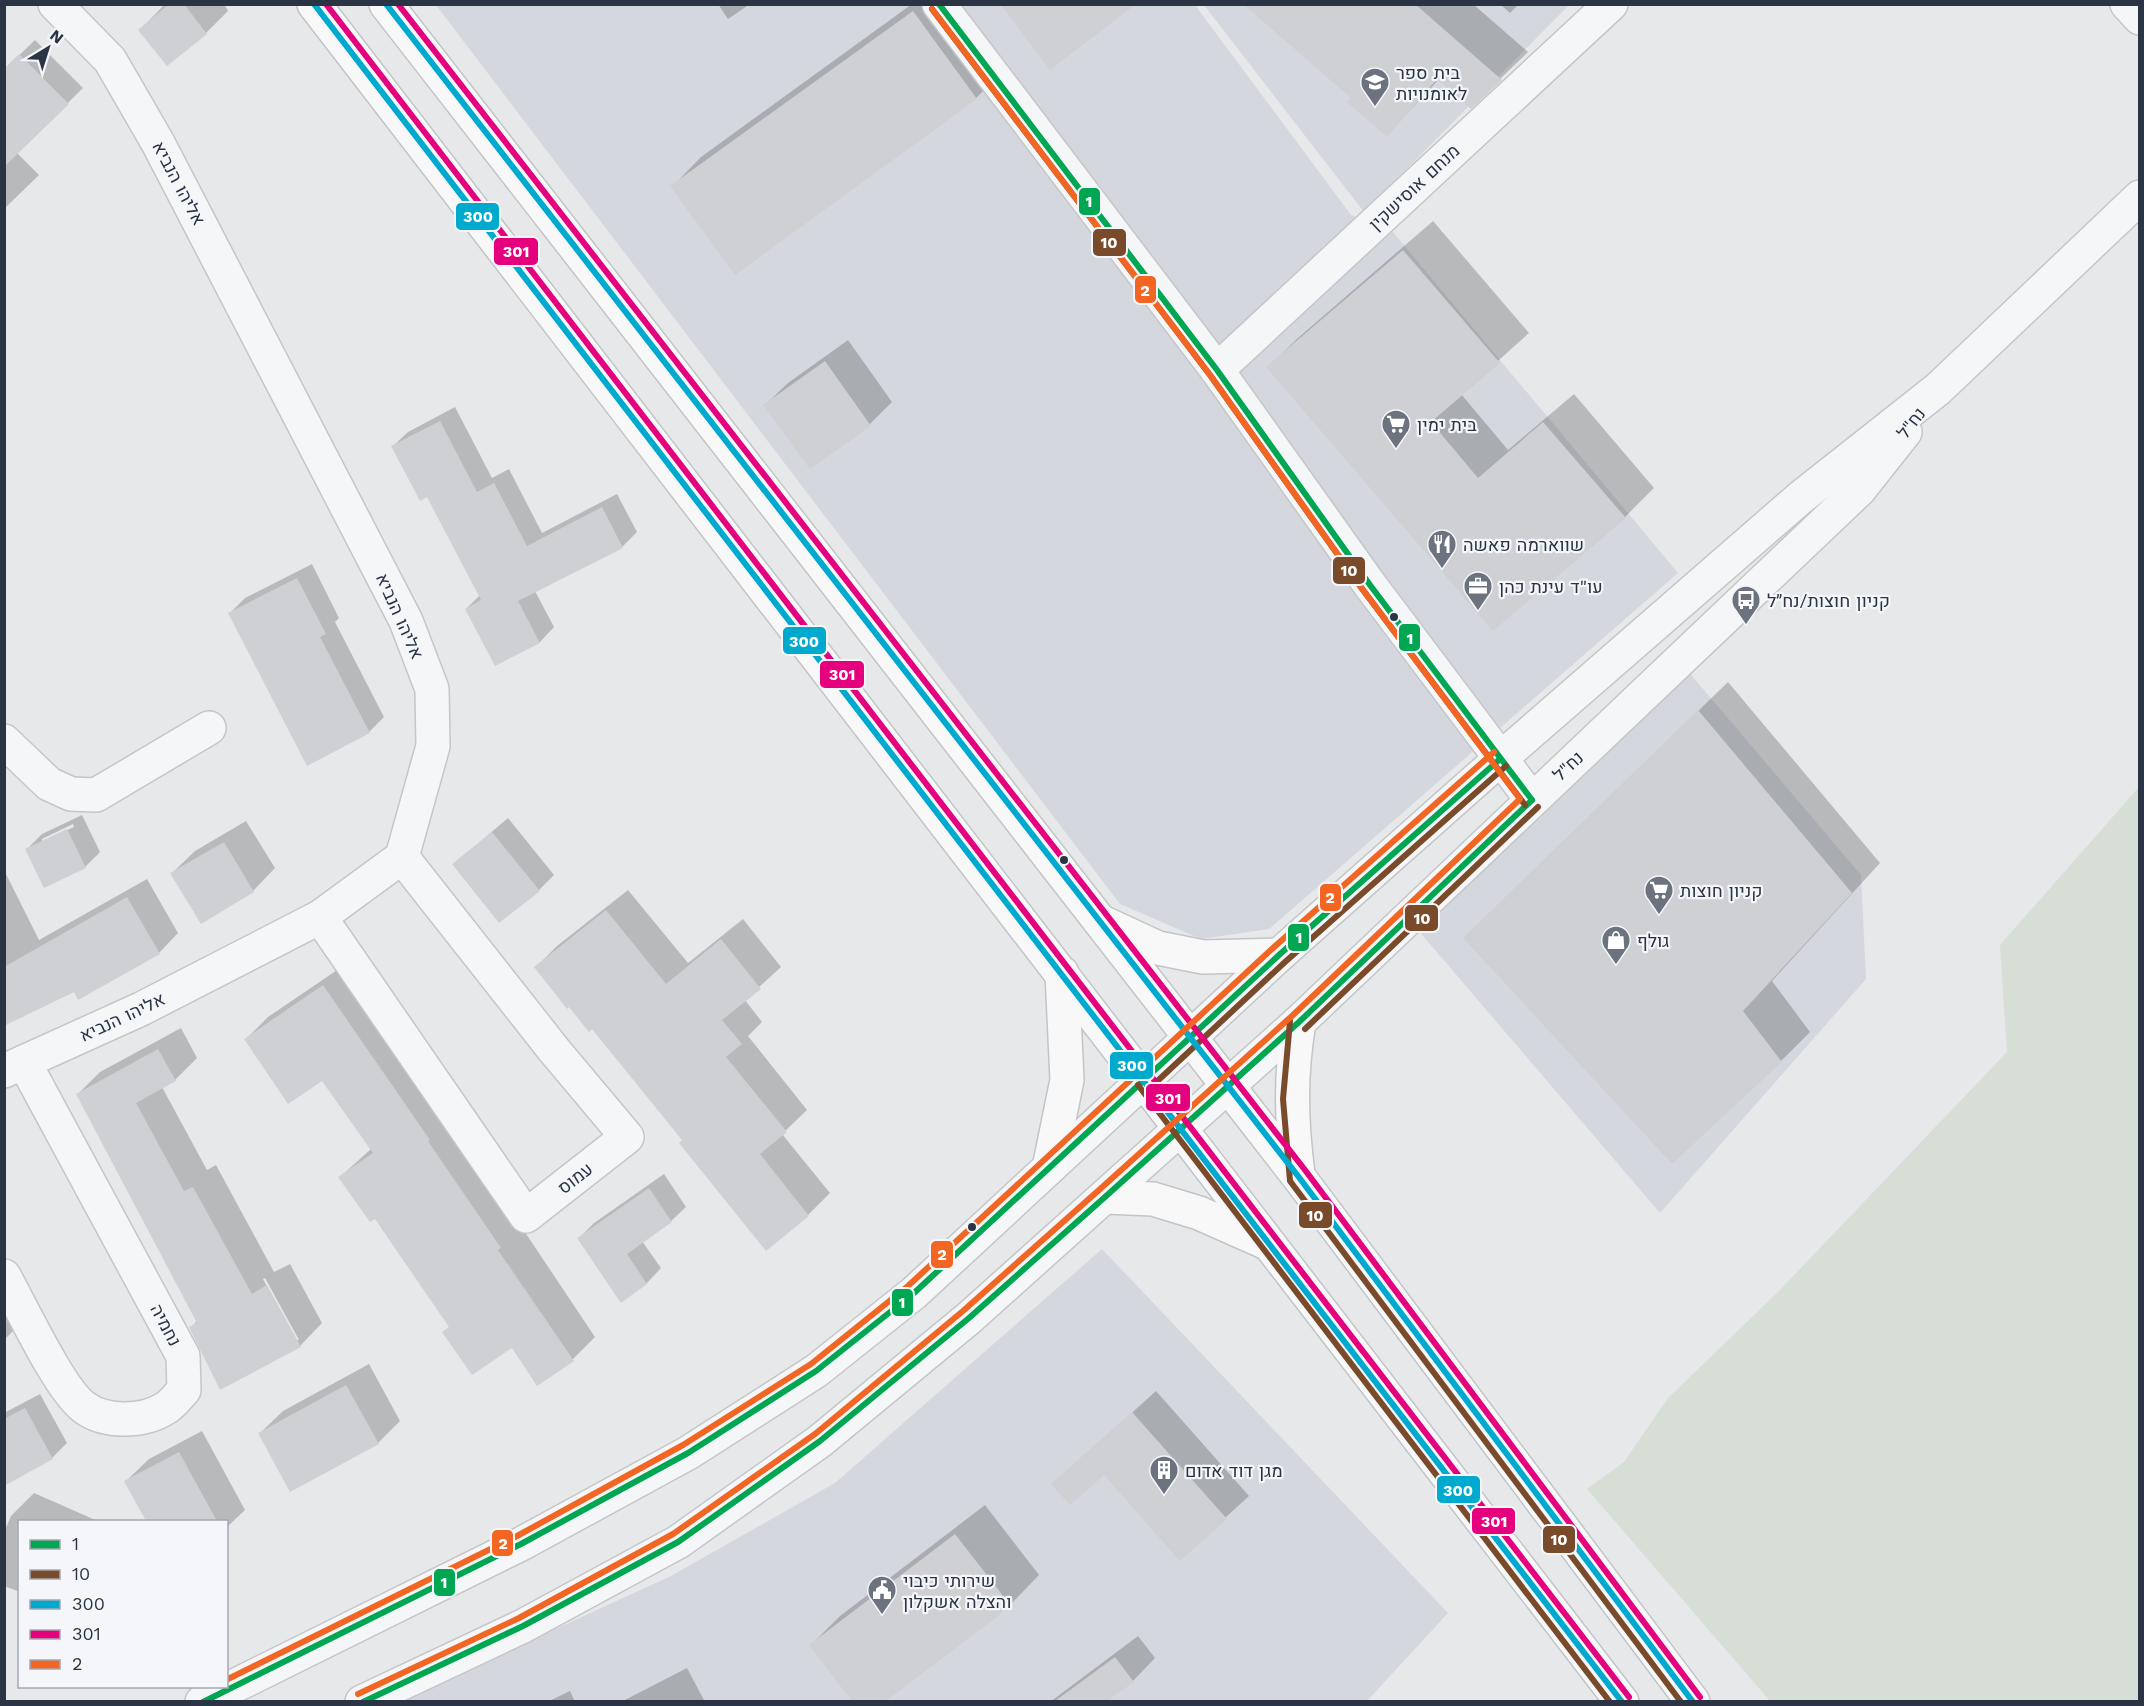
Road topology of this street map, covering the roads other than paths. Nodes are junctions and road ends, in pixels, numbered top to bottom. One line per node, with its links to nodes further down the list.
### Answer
1 (55, 4): 15 (street, אליהו הנביא)
2 (314, 4): 19 (main road)
3 (386, 4): 17 (main road)
4 (939, 4): 9 (street)
5 (1611, 4): 9 (street, מנחם אוסישקין)
6 (2127, 4): 7 (street)
7 (2139, 18)
8 (2139, 196): 10 (street, נח"ל)
9 (1217, 370): 13 (street)
10 (1938, 389): 13 (street, נח"ל); 14 (street, נח"ל)
11 (209, 728): 12 (street)
12 (4, 741)
13 (1500, 759): 14 (street); 18 (street, נח"ל)
14 (1532, 800): 20 (street, נח"ל)
15 (402, 857): 16 (street, אליהו הנביא); 16 (street, עמוס)
16 (320, 917): 22 (street, אליהו הנביא)
17 (1100, 922): 18 (main road); 21 (main road)
18 (1279, 955): 21 (street, נח"ל)
19 (1062, 973): 23 (main road); 26 (main road)
20 (1299, 1022): 24 (street, נח"ל); 27 (main road)
21 (1191, 1038): 23 (street, נח"ל); 24 (main road)
22 (14, 1067): 30 (street, נחמיה)
23 (1145, 1080): 25 (main road); 26 (street, נח"ל)
24 (1228, 1086): 25 (street, נח"ל); 27 (main road)
25 (1182, 1128): 28 (street, נח"ל); 29 (main road)
26 (1049, 1168): 31 (street, נח"ל)
27 (1298, 1176): 34 (main road)
28 (1106, 1197): 29 (main road); 32 (street, נח"ל)
29 (1272, 1245): 33 (main road)
30 (4, 1275)
31 (202, 1701)
32 (362, 1701)
33 (1622, 1701)
34 (1693, 1701)

